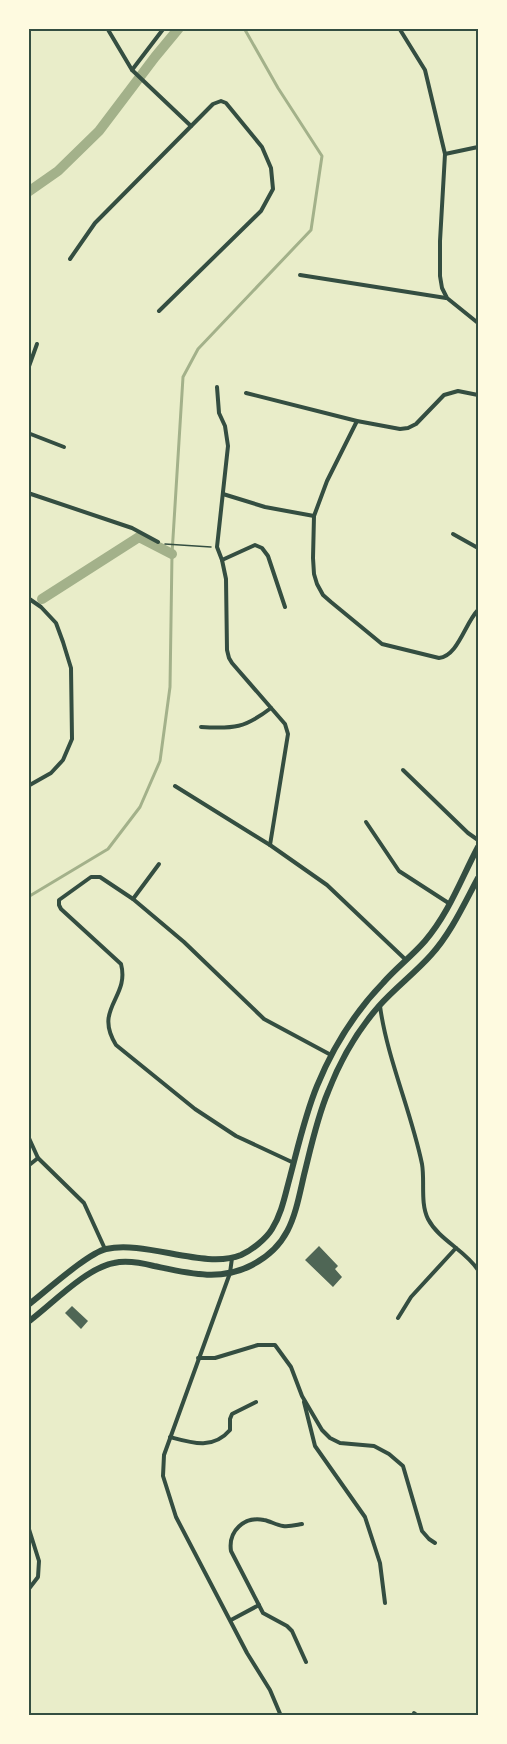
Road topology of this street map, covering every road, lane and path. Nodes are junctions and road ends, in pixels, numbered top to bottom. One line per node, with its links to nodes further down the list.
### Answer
1 (107, 28): 4 (street)
2 (164, 28): 4 (street)
3 (399, 28): 7 (street)
4 (132, 70): 5 (street)
5 (191, 126): 8 (street); 11 (street)
6 (478, 147): 7 (street)
7 (445, 154): 10 (street)
8 (70, 260)
9 (300, 276): 10 (street)
10 (447, 298): 12 (street)
11 (159, 311)
12 (478, 323)
13 (38, 344): 14 (street)
14 (28, 369)
15 (217, 387): 22 (street)
16 (246, 393): 18 (street)
17 (478, 395): 18 (street)
18 (357, 421): 23 (street)
19 (28, 433): 20 (street)
20 (64, 447)
21 (28, 493): 25 (street)
22 (223, 494): 23 (street); 27 (street)
23 (314, 516): 32 (street)
24 (453, 534): 28 (street)
25 (158, 542)
26 (165, 544): 27 (path)
27 (217, 547): 29 (street)
28 (478, 548)
29 (222, 560): 31 (street); 33 (street)
30 (28, 598): 36 (street)
31 (285, 607)
32 (478, 610)
33 (271, 708): 34 (street); 40 (street)
34 (201, 727)
35 (402, 771): 39 (street)
36 (28, 786)
37 (175, 786): 40 (street)
38 (366, 822): 45 (street)
39 (478, 840)
40 (270, 846): 46 (street)
41 (478, 847): 45 (main road)
42 (159, 864): 44 (street)
43 (478, 878): 47 (main road)
44 (133, 899): 48 (street); 51 (street)
45 (450, 904): 46 (main road)
46 (406, 960): 48 (main road)
47 (379, 1005): 53 (street); 57 (main road)
48 (331, 1055): 51 (main road)
49 (28, 1136): 50 (street)
50 (39, 1158): 52 (street); 54 (street)
51 (294, 1163): 55 (main road)
52 (28, 1166)
53 (456, 1248): 56 (street); 59 (street)
54 (105, 1249): 55 (main road); 58 (main road)
55 (232, 1257): 57 (street)
56 (478, 1270)
57 (230, 1273): 60 (main road); 61 (street)
58 (28, 1305)
59 (398, 1318)
60 (28, 1322)
61 (198, 1358): 62 (street); 64 (street)
62 (302, 1396): 67 (street); 69 (street)
63 (256, 1402): 64 (street)
64 (170, 1437): 71 (street)
65 (302, 1524): 70 (street)
66 (28, 1526): 68 (street)
67 (435, 1543)
68 (28, 1590)
69 (384, 1603)
70 (258, 1605): 71 (street); 72 (street)
71 (231, 1620): 73 (street)
72 (306, 1662)
73 (281, 1716)

